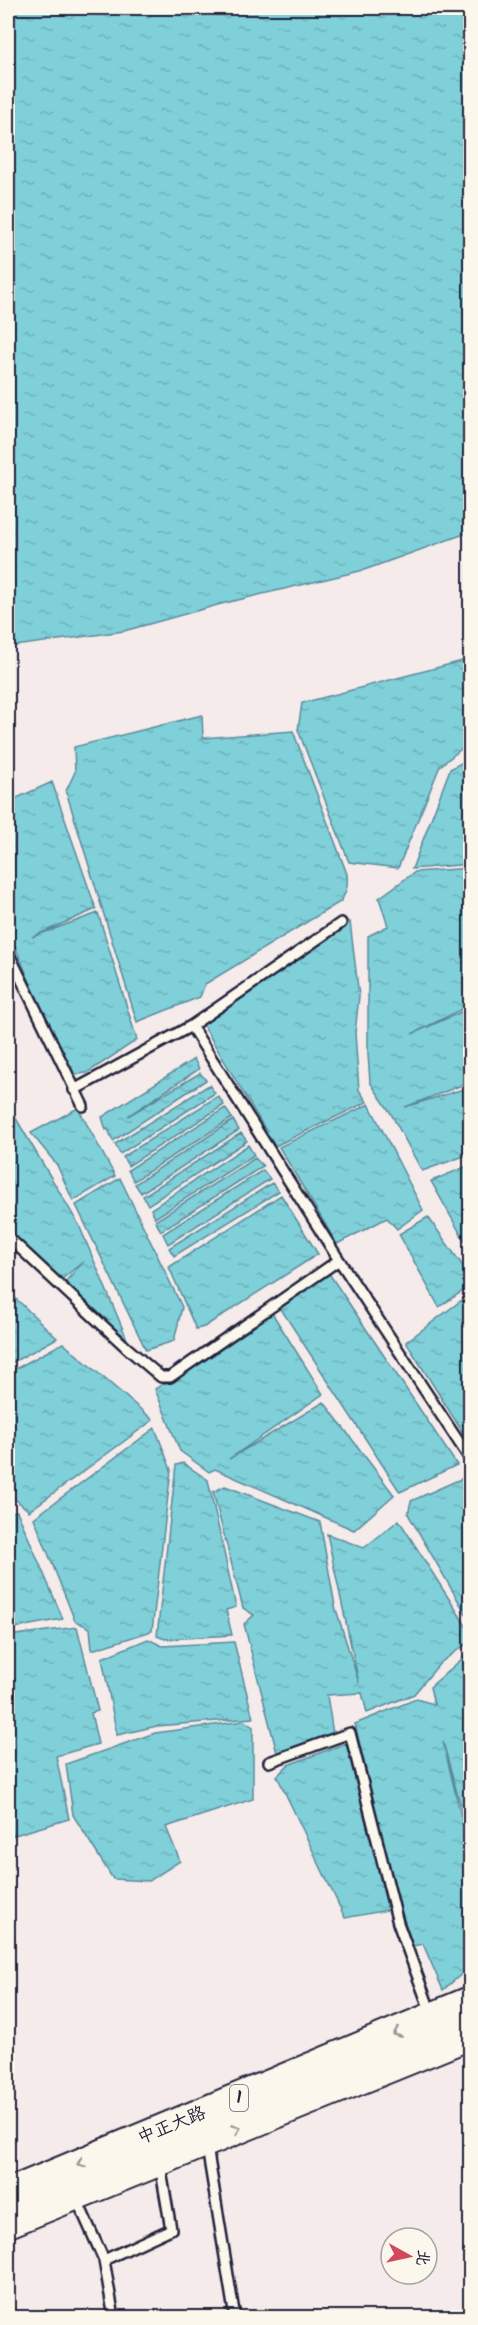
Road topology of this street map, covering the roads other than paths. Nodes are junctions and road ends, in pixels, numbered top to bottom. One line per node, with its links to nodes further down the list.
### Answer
1 (340, 923): 3 (lane)
2 (8, 952): 4 (lane)
3 (191, 1026): 4 (lane); 7 (lane)
4 (74, 1090): 5 (lane)
5 (83, 1106)
6 (8, 1237): 7 (lane)
7 (339, 1260): 8 (lane)
8 (471, 1459)
9 (269, 1762): 11 (lane)
10 (471, 2002): 11 (main road, 中正大路 / 1)
11 (433, 2018): 15 (main road, 中正大路 / 1, one-way to 15)
12 (471, 2034): 13 (main road, 中正大路 / 1, one-way to 12)
13 (206, 2142): 14 (main road, 中正大路 / 1); 21 (lane)
14 (159, 2161): 15 (main road, 中正大路 / 1); 19 (lane)
15 (115, 2164): 16 (main road, 中正大路 / 1, one-way to 16); 17 (main road, 中正大路 / 1)
16 (8, 2194)
17 (75, 2195): 18 (main road, 中正大路 / 1); 19 (lane)
18 (8, 2222)
19 (104, 2260): 20 (lane)
20 (114, 2318)
21 (235, 2318)

